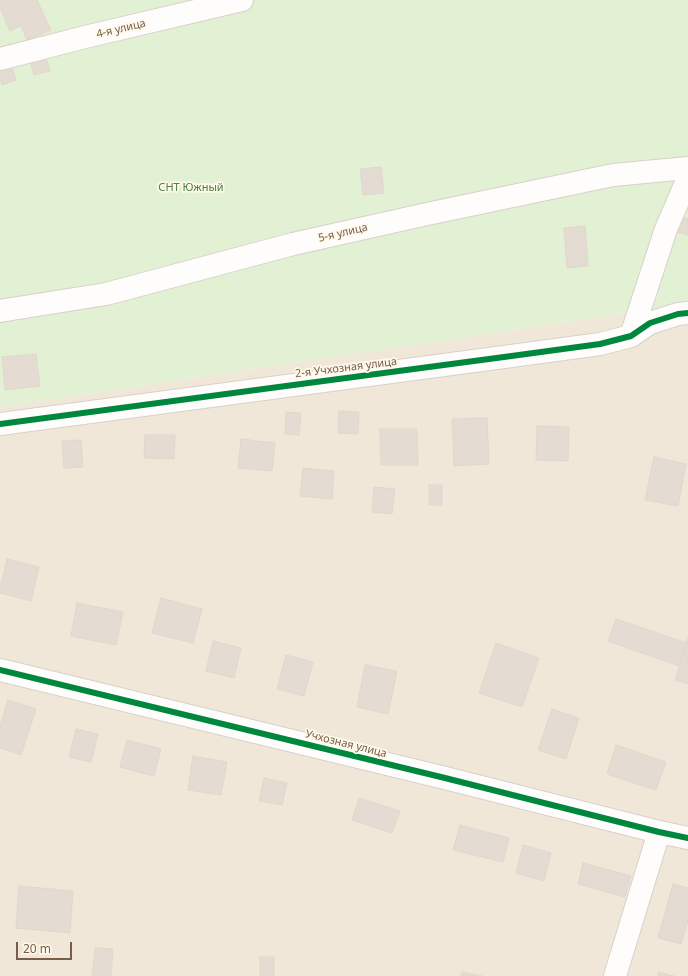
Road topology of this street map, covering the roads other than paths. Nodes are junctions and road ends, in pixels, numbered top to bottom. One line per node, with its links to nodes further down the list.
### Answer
1 (242, 0): 2 (street, 4-я улица)
2 (0, 59)
3 (688, 168): 5 (street, 5-я улица)
4 (688, 178): 7 (street)
5 (0, 311)
6 (688, 313): 7 (street, 2-я Учхозная улица)
7 (631, 336): 8 (street, 2-я Учхозная улица)
8 (0, 424)
9 (0, 670): 10 (street, Учхозная улица)
10 (659, 832): 11 (street, Учхозная улица); 12 (street)
11 (688, 838)
12 (615, 976)

